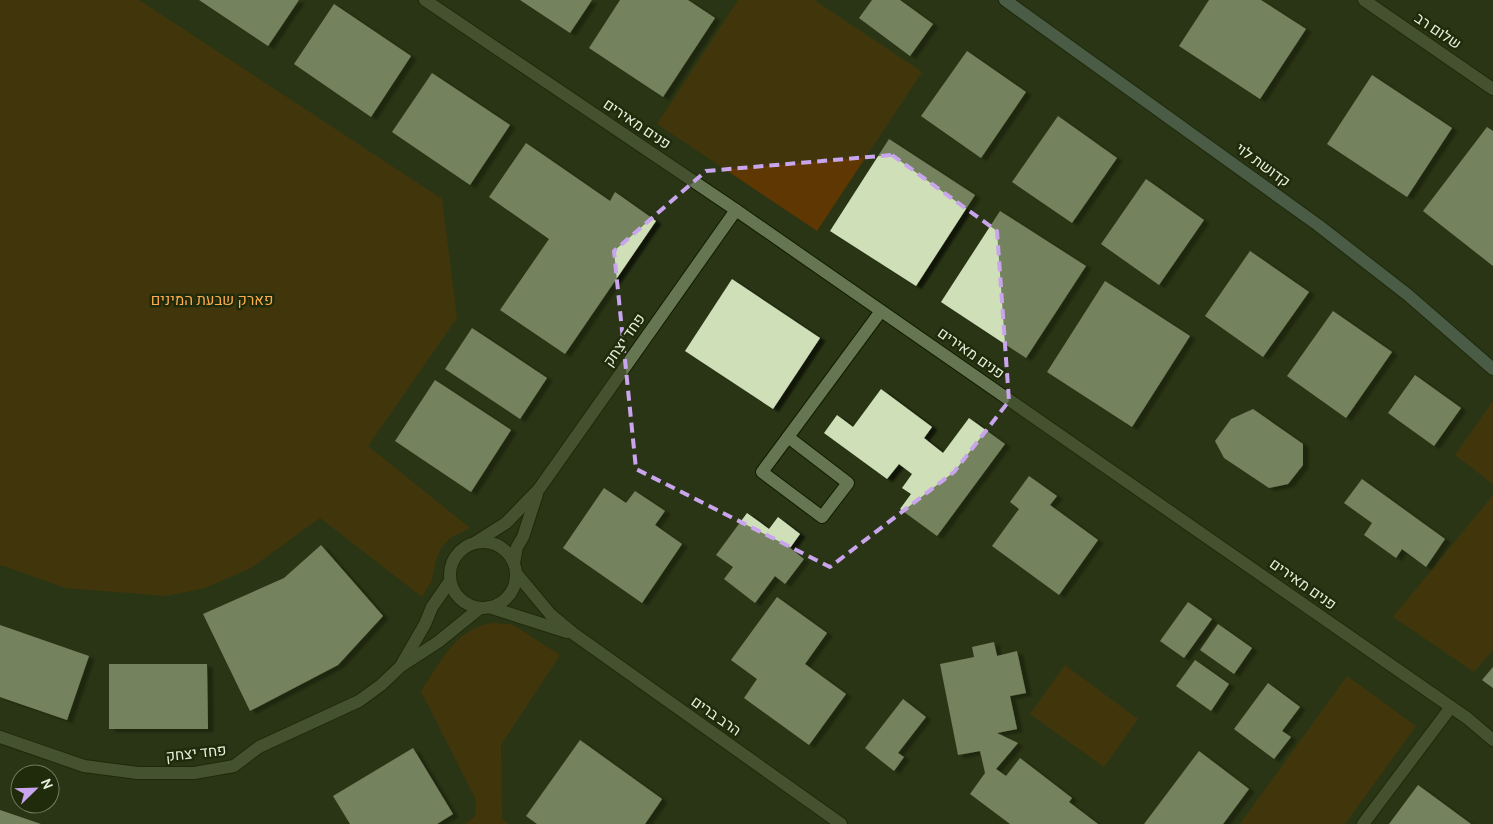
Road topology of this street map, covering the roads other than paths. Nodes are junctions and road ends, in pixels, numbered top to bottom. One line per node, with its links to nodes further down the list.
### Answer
1 (425, 0): 5 (street, פנים מאירים)
2 (1005, 0): 7 (street, קדושת לוי)
3 (1364, 0): 4 (street, שלום רב)
4 (1493, 89)
5 (736, 210): 6 (street, פנים מאירים); 9 (street, פחד יצחק)
6 (881, 310): 8 (street); 16 (street, פנים מאירים)
7 (1493, 369)
8 (788, 437): 8 (street)
9 (539, 489): 10 (street, פחד יצחק); 11 (street, פחד יצחק)
10 (476, 542): 11 (street); 12 (street)
11 (515, 568): 13 (street); 14 (street, הרב ברים)
12 (450, 581): 13 (street); 15 (street, פחד יצחק)
13 (485, 607): 14 (street, הרב ברים); 15 (street, פחד יצחק)
14 (574, 634): 19 (street, הרב ברים)
15 (401, 666): 17 (street, פחד יצחק)
16 (1451, 707): 18 (street, פנים מאירים); 20 (street)
17 (0, 737)
18 (1493, 740)
19 (840, 824)
20 (1362, 824)

